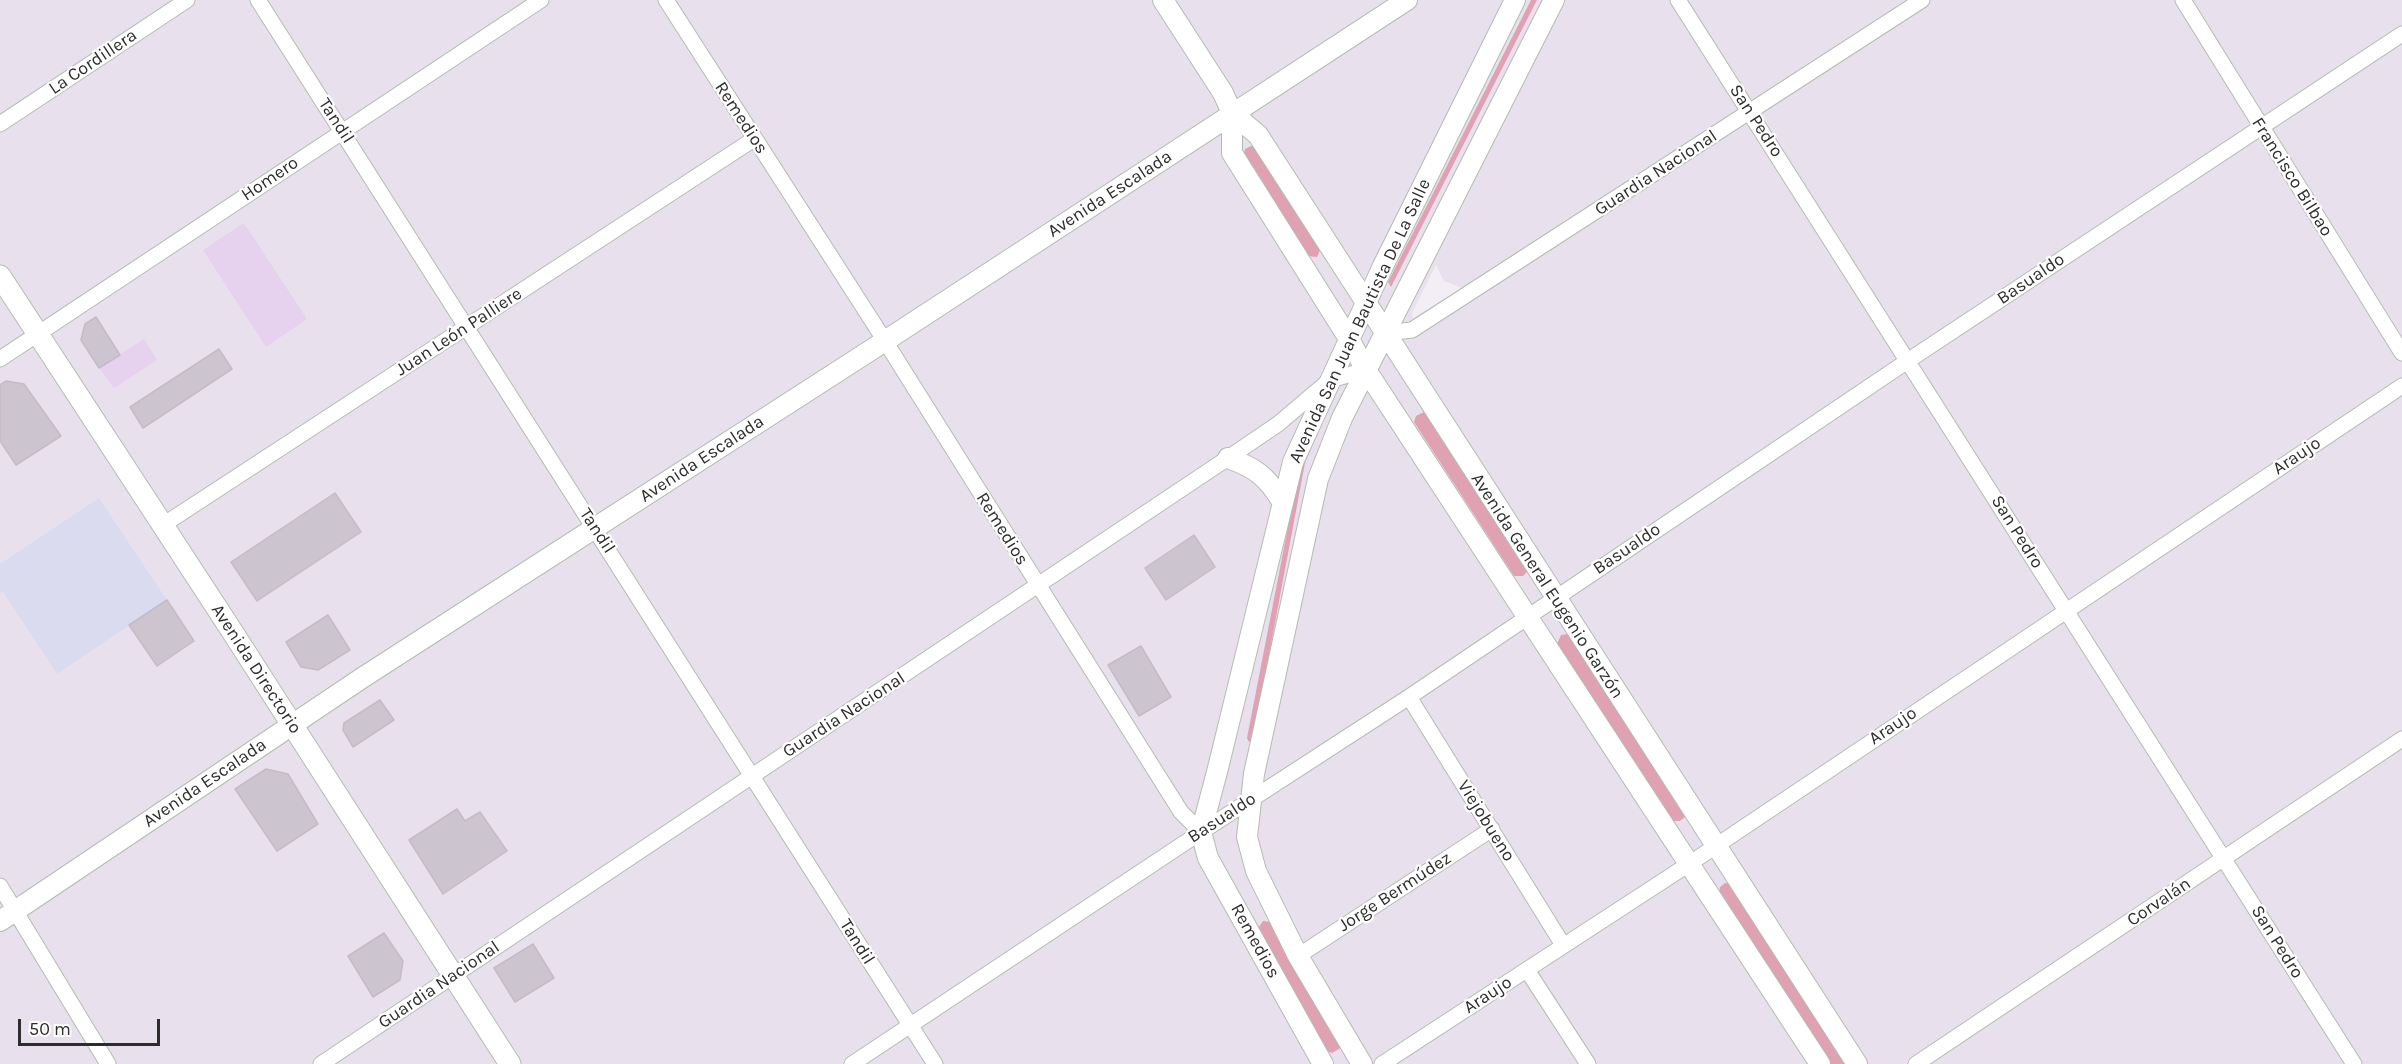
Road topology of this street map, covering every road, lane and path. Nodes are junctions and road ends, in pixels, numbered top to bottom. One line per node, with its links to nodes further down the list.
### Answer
1 (187, 0): 15 (street, La Cordillera)
2 (258, 0): 17 (street, Tandil)
3 (541, 0): 17 (street, Homero)
4 (666, 0): 18 (street, Remedios)
5 (1163, 0): 14 (street, Avenida General Eugenio Garzón)
6 (1407, 0): 14 (street, Avenida Escalada)
7 (1515, 0): 20 (street, Avenida San Juan Bautista De La Salle)
8 (1554, 0): 22 (street, Avenida San Juan Bautista De La Salle)
9 (1678, 0): 13 (street, San Pedro)
10 (1922, 0): 13 (street, Guardia Nacional)
11 (2183, 0): 16 (street, Francisco Bilbao)
12 (2402, 34): 16 (street, Basualdo)
13 (1750, 112): 22 (street, Guardia Nacional); 28 (street, San Pedro)
14 (1232, 113): 20 (street, Avenida General Eugenio Garzón); 24 (street, Avenida General Eugenio Garzón); 25 (street, Avenida Escalada)
15 (0, 124)
16 (2261, 126): 26 (street, Francisco Bilbao); 28 (street, Basualdo)
17 (342, 131): 21 (street, Tandil); 23 (street, Homero)
18 (754, 139): 21 (street, Juan León Palliere); 25 (street, Remedios)
19 (0, 276): 23 (main road, Avenida Directorio)
20 (1367, 303): 22 (street, Avenida General Eugenio Garzón); 24 (street, Avenida San Juan Bautista De La Salle)
21 (466, 328): 34 (street, Juan León Palliere); 35 (street, Tandil)
22 (1385, 333): 29 (street, Avenida San Juan Bautista De La Salle); 37 (street, Avenida General Eugenio Garzón)
23 (38, 334): 27 (street, Homero); 34 (main road, Avenida Directorio)
24 (1349, 339): 29 (street, Avenida General Eugenio Garzón); 30 (street, Avenida San Juan Bautista De La Salle)
25 (885, 341): 35 (street, Avenida Escalada); 36 (street, Remedios)
26 (2402, 353)
27 (0, 359)
28 (1909, 360): 37 (street, Basualdo); 38 (street, San Pedro)
29 (1366, 370): 30 (street, Guardia Nacional); 39 (street, Avenida General Eugenio Garzón); 44 (street, Avenida San Juan Bautista De La Salle)
30 (1330, 380): 32 (street, Guardia Nacional); 33 (street, Avenida San Juan Bautista De La Salle)
31 (2402, 386): 38 (street, Araujo)
32 (1228, 458): 33 (street); 36 (street, Guardia Nacional)
33 (1282, 501): 46 (street, Avenida San Juan Bautista De La Salle)
34 (163, 525): 41 (main road, Avenida Directorio)
35 (596, 528): 41 (street, Avenida Escalada); 43 (street, Tandil)
36 (1038, 586): 43 (street, Guardia Nacional); 46 (street, Remedios)
37 (1554, 597): 39 (street, Basualdo); 47 (street, Avenida General Eugenio Garzón)
38 (2066, 610): 47 (street, Araujo); 48 (street, San Pedro)
39 (1527, 615): 40 (street, Basualdo); 49 (street, Avenida General Eugenio Garzón)
40 (1409, 697): 44 (street, Basualdo); 45 (street, Viejobueno)
41 (292, 725): 51 (street, Avenida Escalada); 55 (main road, Avenida Directorio)
42 (2402, 739): 48 (street, Corvalán)
43 (752, 775): 55 (street, Guardia Nacional); 56 (street, Tandil)
44 (1250, 800): 46 (street, Basualdo); 53 (street, Remedios)
45 (1492, 829): 52 (street, Viejobueno); 53 (street, Jorge Bermúdez)
46 (1201, 832): 56 (street, Basualdo); 62 (street, Remedios)
47 (1715, 846): 49 (street, Araujo); 67 (street, Avenida General Eugenio Garzón)
48 (2224, 858): 68 (street, Corvalán); 69 (street, San Pedro)
49 (1689, 864): 52 (street, Araujo); 66 (street, Avenida General Eugenio Garzón)
50 (0, 886): 51 (street)
51 (8, 916): 57 (street)
52 (1563, 945): 54 (street, Araujo)
53 (1298, 956): 63 (street, Remedios)
54 (1527, 970): 64 (street, Araujo); 65 (street)
55 (454, 975): 58 (street, Guardia Nacional); 59 (main road, Avenida Directorio)
56 (910, 1026): 60 (street, Basualdo); 61 (street, Tandil)
57 (108, 1064)
58 (321, 1064)
59 (510, 1064)
60 (852, 1064)
61 (934, 1064)
62 (1323, 1064)
63 (1362, 1064)
64 (1382, 1064)
65 (1588, 1064)
66 (1820, 1064)
67 (1857, 1064)
68 (1916, 1064)
69 (2354, 1064)

